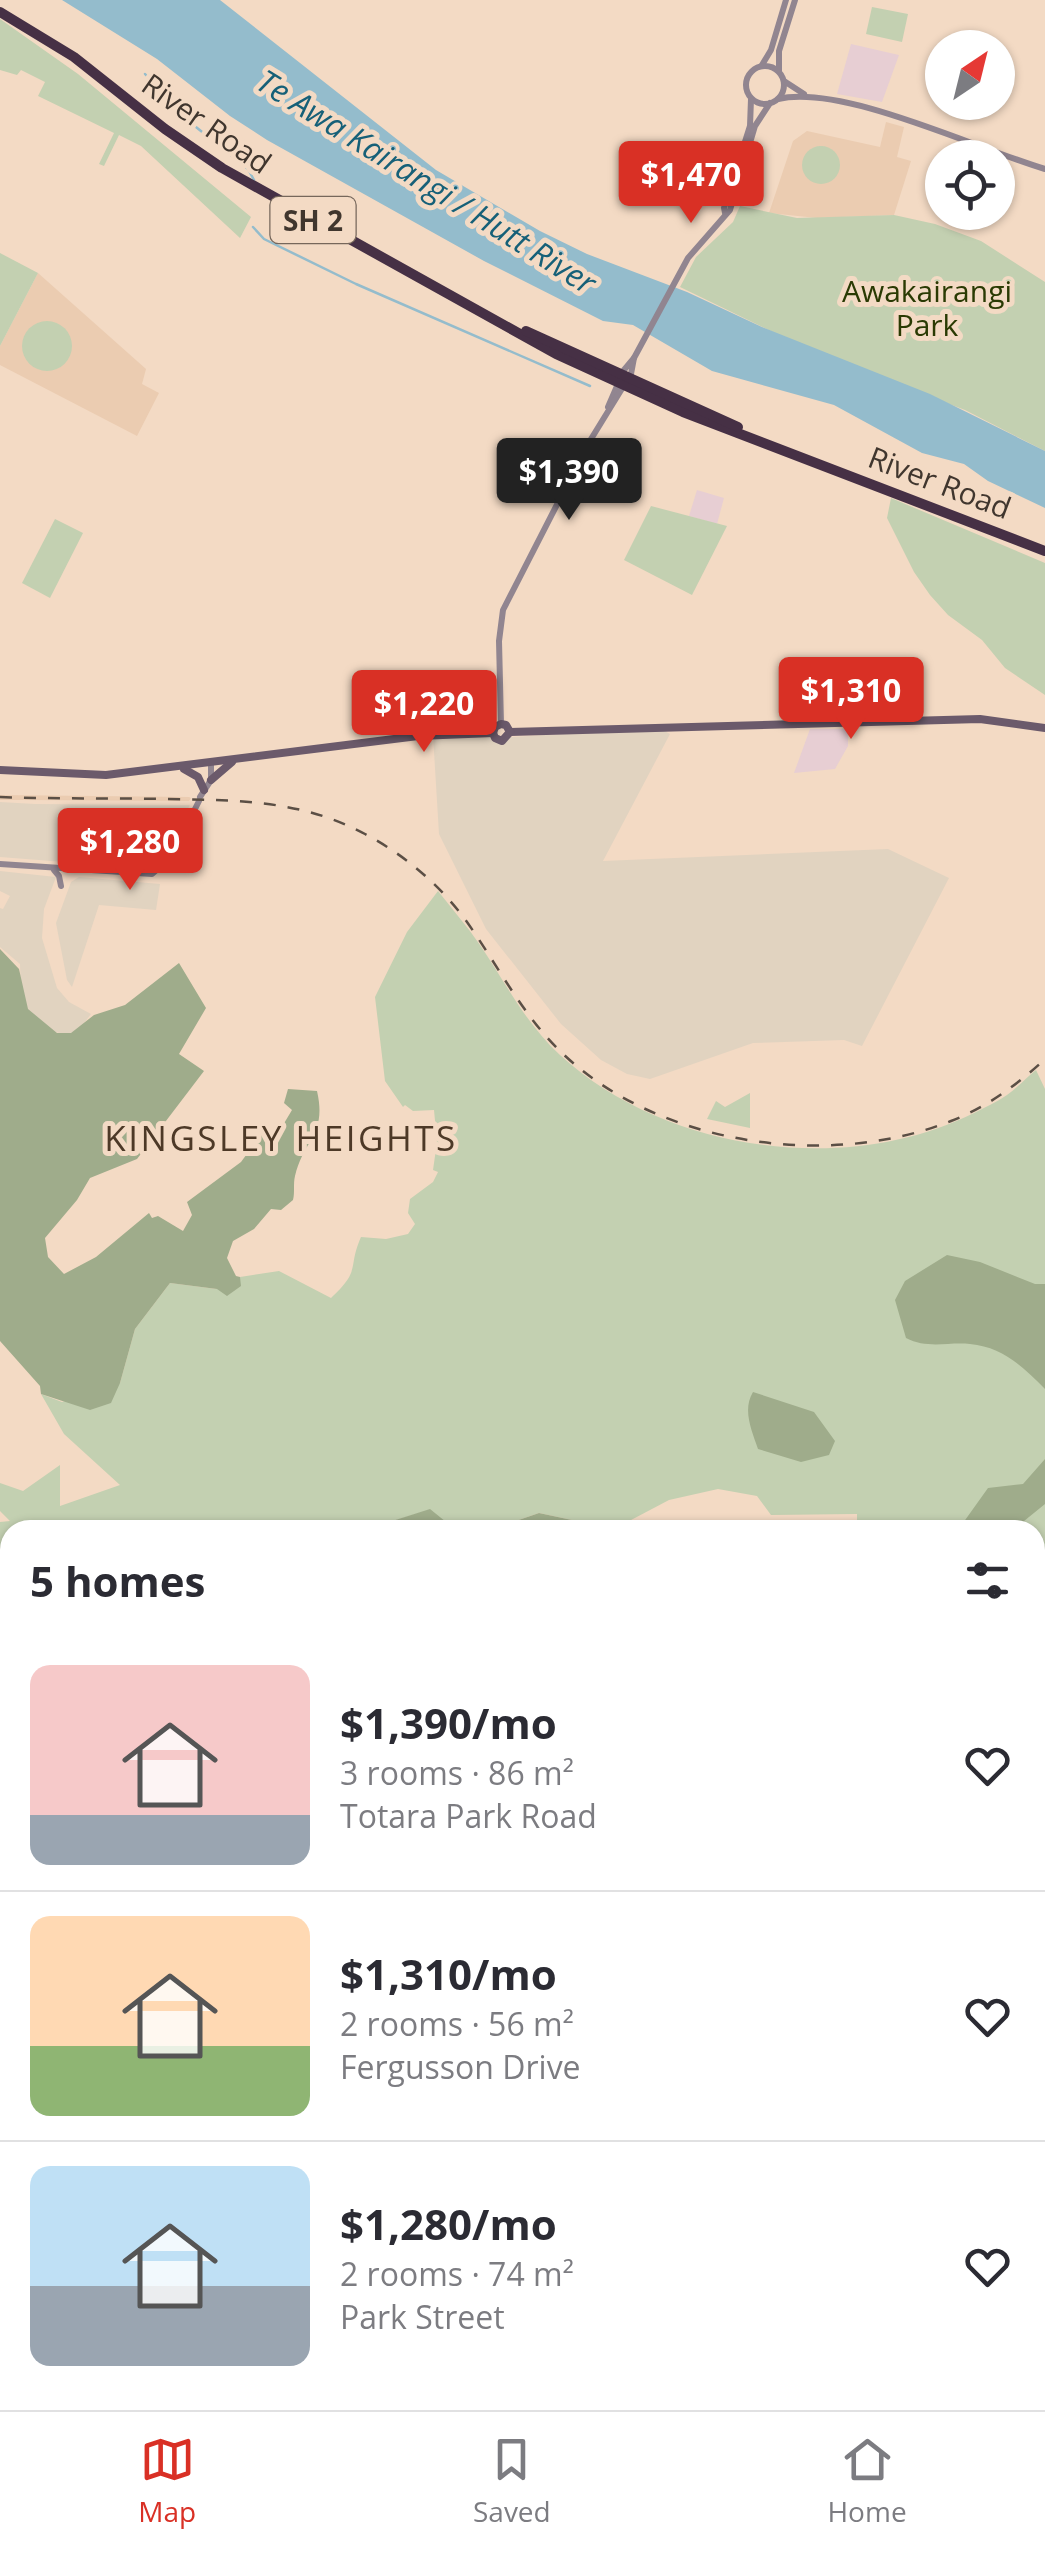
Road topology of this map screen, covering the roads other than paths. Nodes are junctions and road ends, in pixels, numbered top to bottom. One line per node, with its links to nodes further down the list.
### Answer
1 (786, 0): 4 (street)
2 (794, 0): 5 (street)
3 (0, 12): 13 (highway, River Road / SH 2)
4 (762, 66): 5 (street); 8 (street)
5 (779, 71): 6 (street)
6 (784, 82): 7 (street); 9 (street)
7 (805, 95): 9 (street); 11 (street)
8 (751, 98): 10 (street); 12 (street)
9 (778, 99): 10 (street)
10 (770, 104): 12 (street)
11 (1045, 169)
12 (725, 213): 13 (street)
13 (622, 381): 14 (highway, River Road / SH 2); 15 (street)
14 (1045, 551)
15 (501, 724): 17 (main road); 18 (main road)
16 (1045, 728): 17 (main road)
17 (510, 732): 18 (main road)
18 (493, 733): 19 (main road)
19 (236, 760): 20 (main road); 23 (main road)
20 (209, 763): 21 (main road); 23 (street)
21 (181, 767): 22 (main road); 23 (main road)
22 (0, 770)
23 (204, 791): 25 (street)
24 (0, 864): 25 (street)
25 (52, 868): 26 (street)
26 (61, 886)

